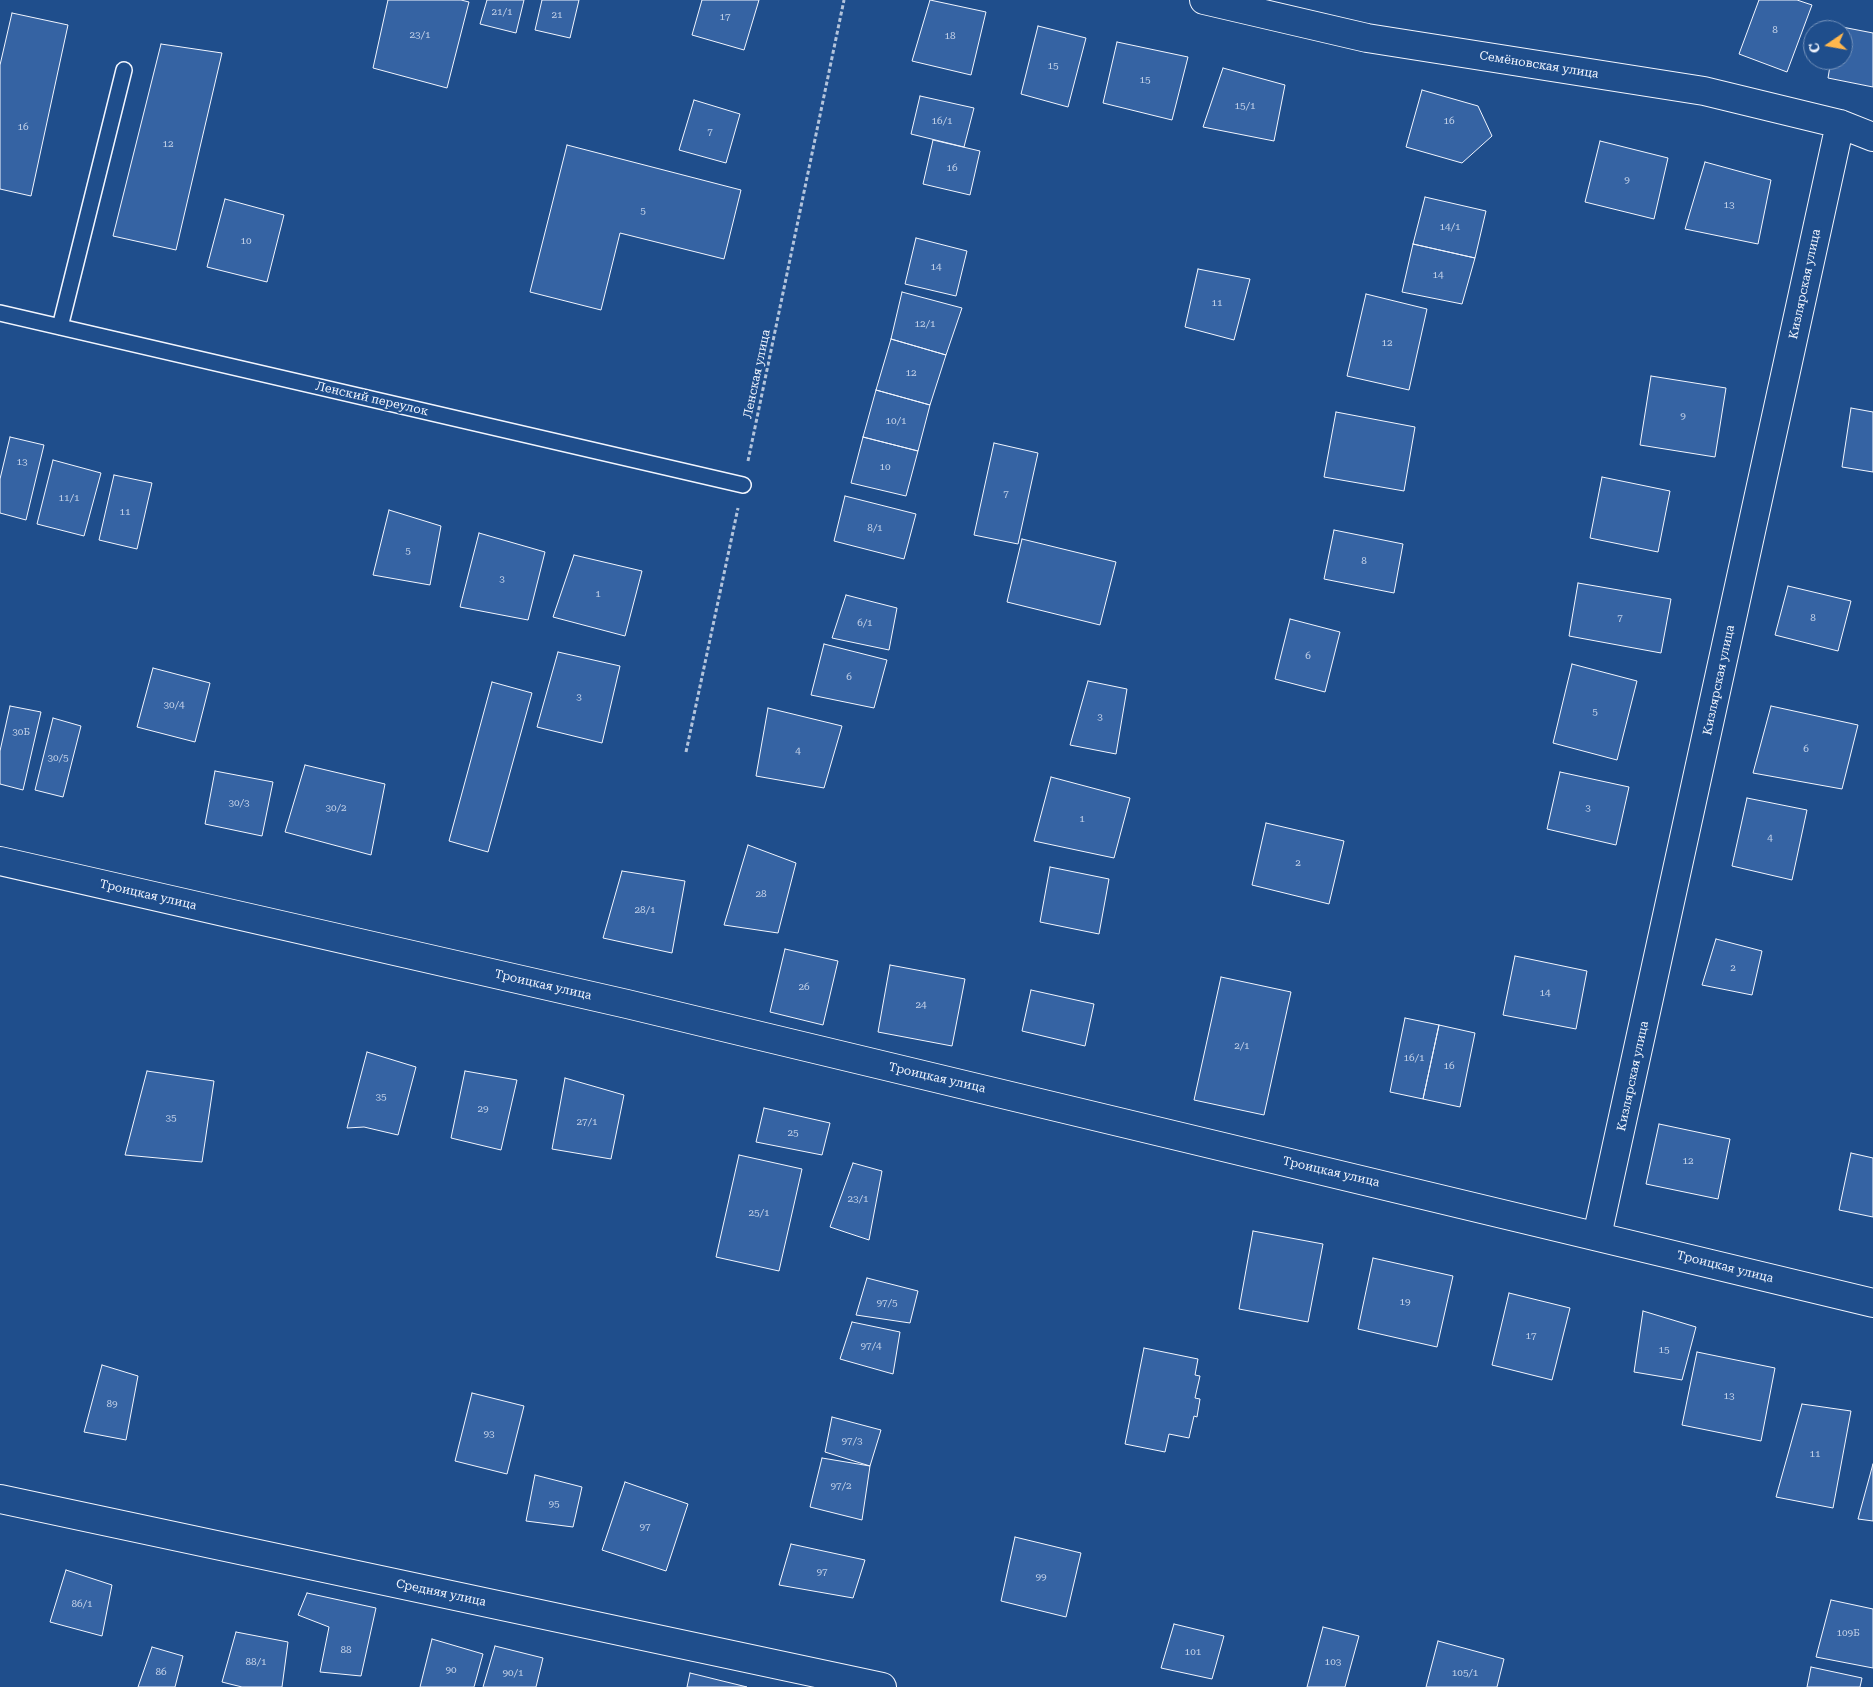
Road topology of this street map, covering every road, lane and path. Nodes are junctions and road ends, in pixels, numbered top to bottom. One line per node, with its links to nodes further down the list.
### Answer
1 (844, 0): 8 (path, Ленская улица)
2 (1204, 0): 4 (street, Семёновская улица)
3 (124, 70): 7 (lane)
4 (1840, 124): 5 (street, Семёновская улица); 11 (street, Кизлярская улица)
5 (1873, 137)
6 (0, 313): 7 (lane, Ленский переулок)
7 (60, 327): 8 (lane, Ленский переулок)
8 (743, 485): 9 (path, Ленская улица)
9 (686, 752)
10 (0, 861): 11 (street, Троицкая улица)
11 (1598, 1236): 12 (street, Троицкая улица)
12 (1873, 1303)
13 (0, 1499): 14 (street, Средняя улица)
14 (882, 1687)

